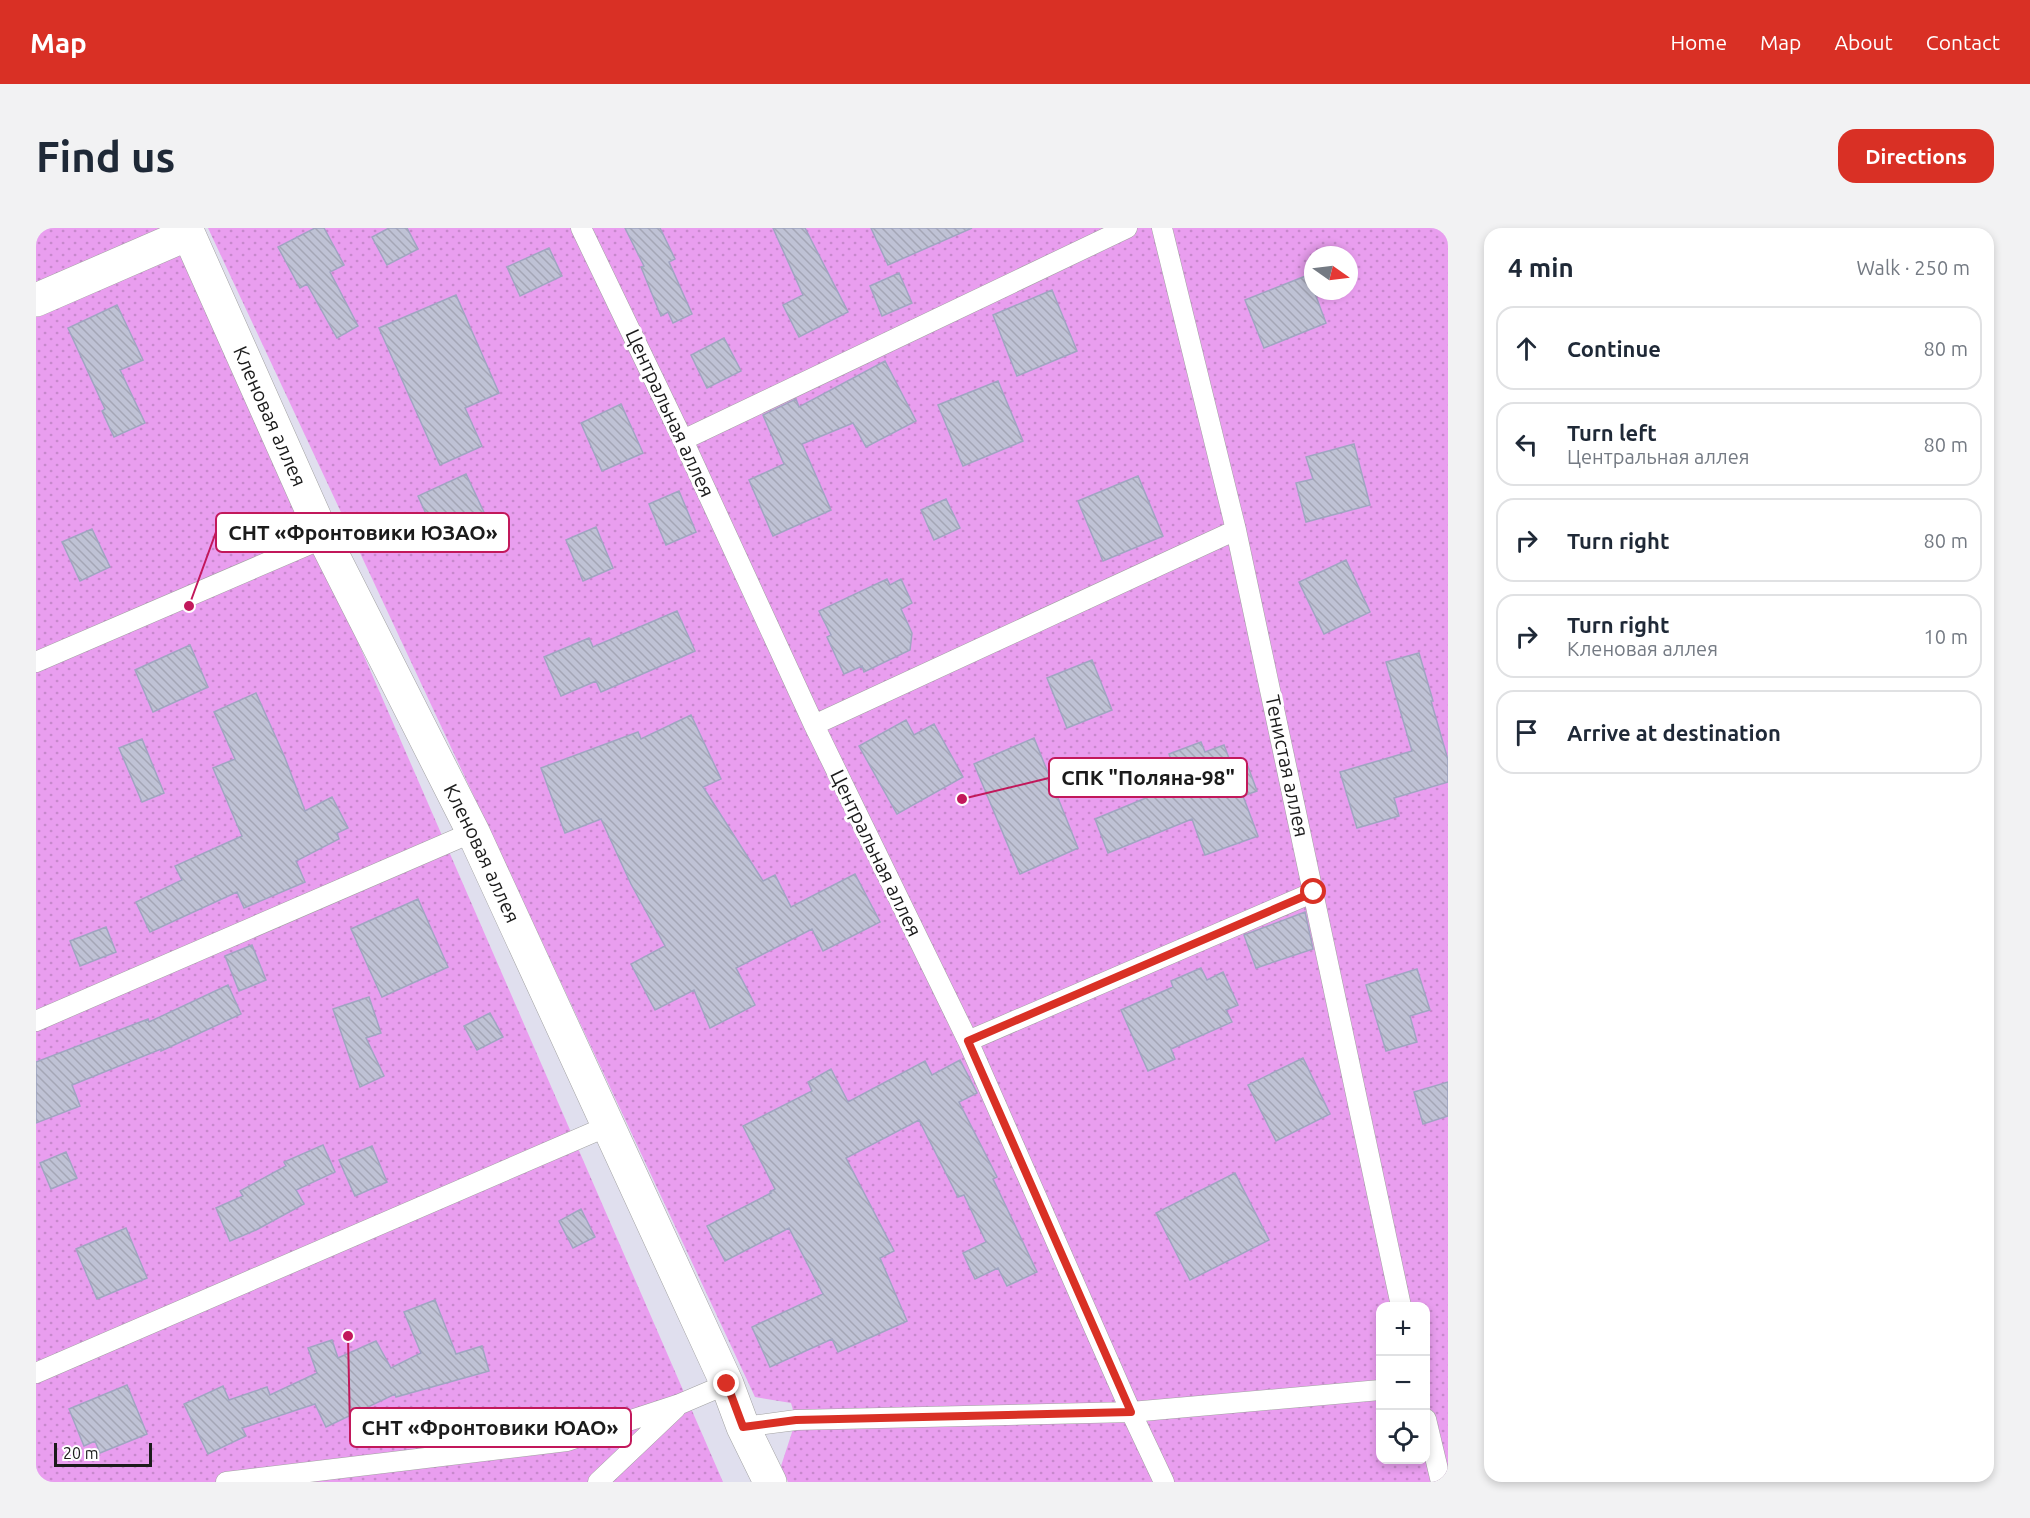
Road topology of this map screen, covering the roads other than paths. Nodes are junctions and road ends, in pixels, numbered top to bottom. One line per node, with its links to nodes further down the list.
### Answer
1 (581, 228): 6 (lane, Центральная аллея)
2 (1127, 228): 6 (lane)
3 (1162, 228): 7 (lane, Тенистая аллея)
4 (187, 231): 5 (street); 8 (street, Кленовая аллея)
5 (36, 300)
6 (683, 440): 10 (lane, Центральная аллея)
7 (1236, 530): 10 (lane); 12 (lane, Тенистая аллея)
8 (324, 538): 9 (lane); 11 (street, Кленовая аллея)
9 (36, 663)
10 (813, 724): 14 (lane, Центральная аллея)
11 (473, 832): 13 (lane); 15 (street, Кленовая аллея)
12 (1314, 892): 14 (lane); 16 (lane, Тенистая аллея)
13 (36, 1021)
14 (968, 1041): 21 (lane, Центральная аллея)
15 (608, 1126): 17 (lane); 18 (street, Кленовая аллея)
16 (1400, 1302)
17 (36, 1373)
18 (727, 1384): 20 (lane); 22 (street, Кленовая аллея)
19 (1376, 1390): 21 (lane)
20 (680, 1404): 24 (lane); 25 (lane)
21 (1131, 1412): 22 (lane); 27 (lane, Центральная аллея)
22 (743, 1427): 26 (street, Кленовая аллея)
23 (1430, 1439): 28 (lane)
24 (226, 1482)
25 (598, 1482)
26 (770, 1482)
27 (1164, 1482)
28 (1441, 1482)

